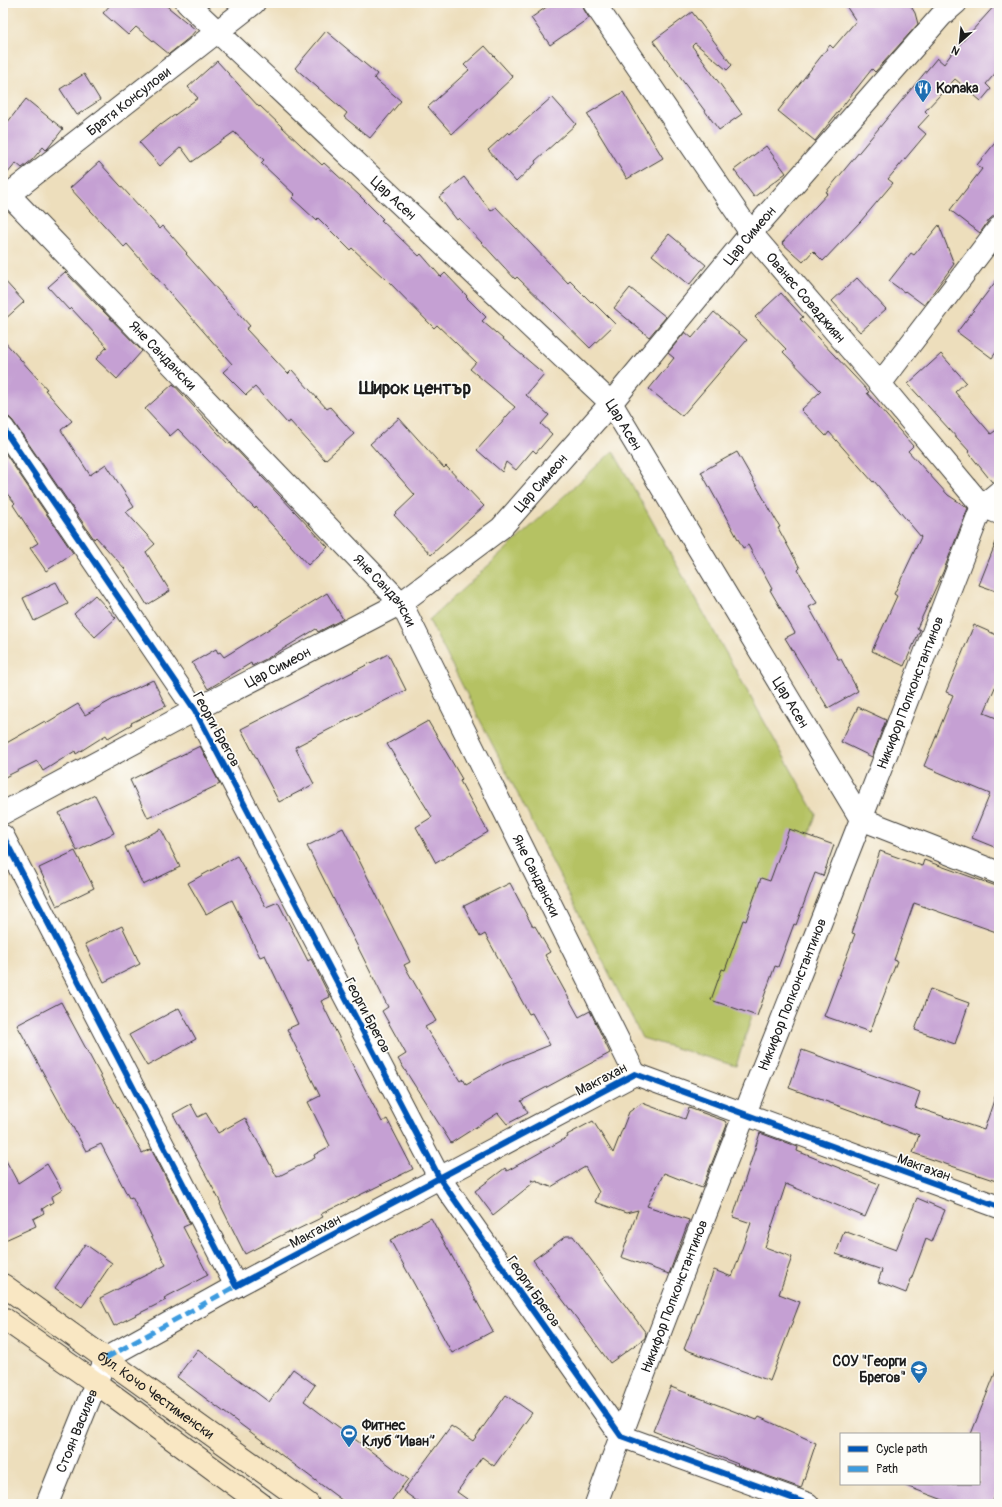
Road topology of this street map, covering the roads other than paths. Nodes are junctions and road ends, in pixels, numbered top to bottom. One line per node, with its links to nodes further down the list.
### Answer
1 (187, 3): 5 (street, Цар Асен)
2 (254, 3): 5 (street, Братя Консулови)
3 (594, 3): 8 (street, Ованес Соваджиян)
4 (943, 7): 8 (street, Цар Симеон)
5 (217, 32): 6 (street, Братя Консулови); 10 (street, Цар Асен)
6 (6, 197): 14 (street, Яне Сандански)
7 (999, 228): 9 (street)
8 (751, 233): 9 (street, Ованес Соваджиян); 10 (street, Цар Симеон)
9 (880, 384): 13 (street, Ованес Соваджиян)
10 (611, 404): 14 (street, Цар Симеон); 17 (street, Цар Асен)
11 (3, 428): 15 (street, Георги Брегов)
12 (999, 492): 13 (street, Никифор Попконстантинов)
13 (990, 509): 17 (street, Никифор Попконстантинов)
14 (401, 603): 15 (street, Цар Симеон); 20 (street, Яне Сандански)
15 (195, 710): 16 (street, Цар Симеон); 22 (street, Георги Брегов)
16 (3, 813)
17 (861, 819): 19 (street); 21 (street, Никифор Попконстантинов)
18 (3, 836): 25 (street)
19 (999, 874)
20 (635, 1074): 21 (street, Макгахан); 22 (street, Макгахан)
21 (745, 1113): 23 (street, Макгахан); 29 (street, Никифор Попконстантинов)
22 (440, 1178): 25 (street, Макгахан); 29 (street, Георги Брегов)
23 (999, 1207)
24 (3, 1285): 27 (street, бул. Кочо Честименски)
25 (236, 1286): 27 (street, Макгахан)
26 (3, 1318): 28 (street, бул. Кочо Честименски)
27 (106, 1358): 28 (street, Стоян Василев); 33 (street, бул. Кочо Честименски)
28 (96, 1382): 31 (street, Стоян Василев); 32 (street, бул. Кочо Честименски)
29 (621, 1436): 30 (street); 34 (street, Никифор Попконстантинов)
30 (762, 1496): 35 (street)
31 (47, 1504)
32 (261, 1504)
33 (308, 1504)
34 (596, 1504)
35 (808, 1504)

